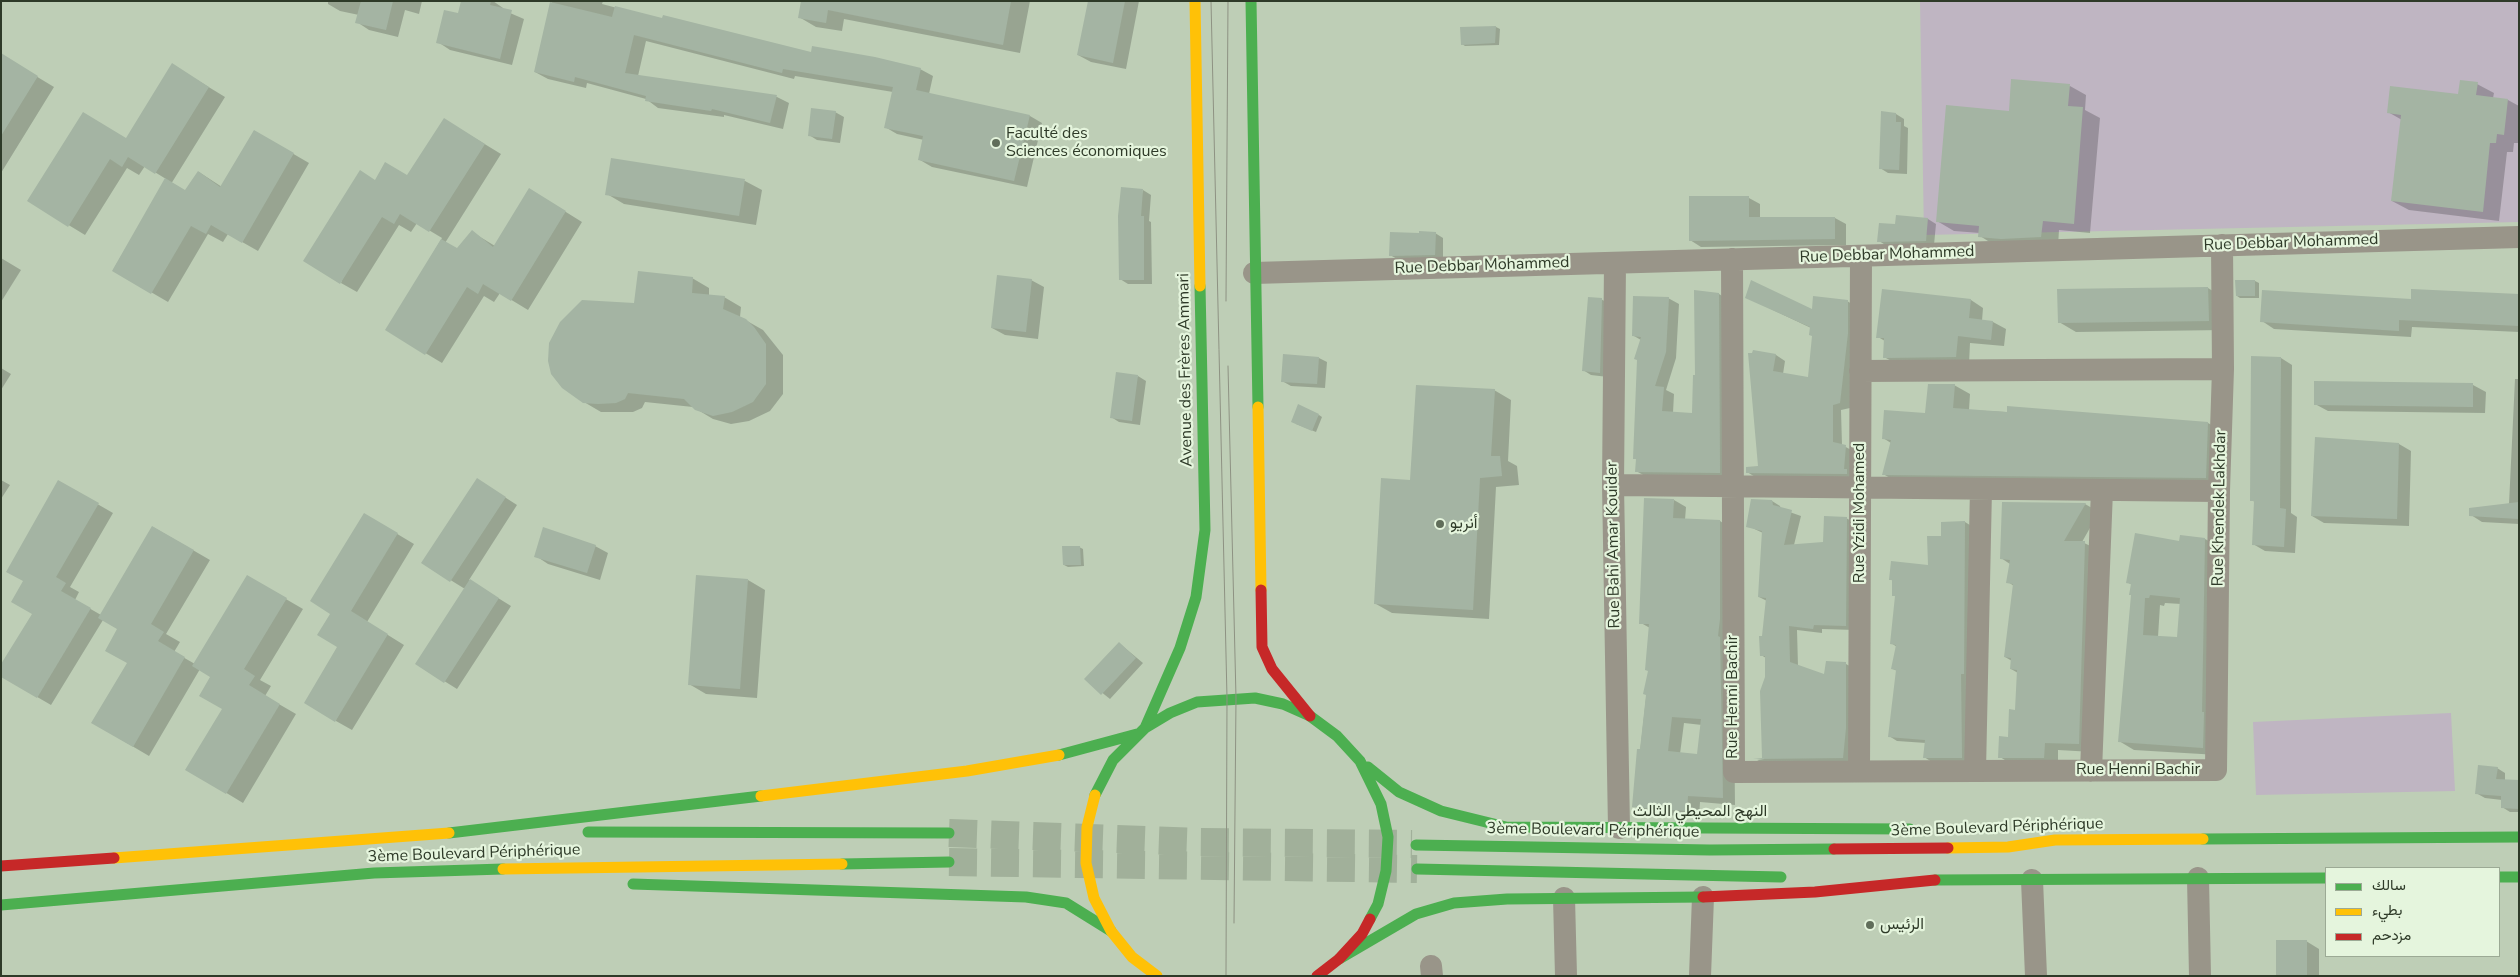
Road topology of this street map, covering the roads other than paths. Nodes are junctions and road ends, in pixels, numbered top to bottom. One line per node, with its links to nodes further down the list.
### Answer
1 (1196, 1): 18 (main road, Avenue des Frères Ammari)
2 (1251, 1): 8 (main road)
3 (2519, 237): 4 (street, Rue Debbar Mohammed)
4 (2222, 245): 5 (street, Rue Debbar Mohammed); 9 (street, Rue Khendek Lakhdar)
5 (1861, 256): 6 (street, Rue Debbar Mohammed); 10 (street, Rue Yzidi Mohamed)
6 (1732, 259): 7 (street, Rue Debbar Mohammed); 12 (street, Rue Henni Bachir)
7 (1615, 262): 8 (street, Rue Debbar Mohammed); 11 (street, Rue Bahi Amar Kouider)
8 (1254, 273): 17 (main road)
9 (2224, 369): 10 (street); 16 (street, Rue Khendek Lakhdar)
10 (1860, 371): 13 (street, Rue Yzidi Mohamed)
11 (1613, 485): 12 (street); 24 (street, Rue Bahi Amar Kouider)
12 (1733, 486): 13 (street); 22 (street, Rue Henni Bachir)
13 (1860, 487): 14 (street); 22 (street, Rue Yzidi Mohamed)
14 (1981, 489): 15 (street); 23 (street)
15 (2102, 490): 16 (street); 20 (street)
16 (2219, 491): 21 (street, Rue Khendek Lakhdar)
17 (1310, 716): 18 (main road); 19 (main road)
18 (1141, 731): 26 (main road); 49 (main road)
19 (1360, 760): 24 (main road, النهج المحيطي الثالث); 50 (main road)
20 (2091, 770): 21 (street, Rue Henni Bachir); 23 (street, Rue Henni Bachir)
21 (2216, 770)
22 (1859, 771): 23 (street, Rue Henni Bachir)
23 (1974, 771)
24 (1619, 828): 25 (main road, النهج المحيطي الثالث)
25 (1922, 829)
26 (466, 832): 28 (main road, 3ème Boulevard Périphérique); 33 (main road)
27 (2028, 832): 30 (main road)
28 (949, 833)
29 (2519, 837): 30 (main road, 3ème Boulevard Périphérique)
30 (2055, 840): 31 (main road, 3ème Boulevard Périphérique)
31 (1416, 844)
32 (949, 862): 35 (main road, 3ème Boulevard Périphérique)
33 (1, 866)
34 (1417, 869): 36 (main road)
35 (374, 873): 44 (main road); 48 (main road, 3ème Boulevard Périphérique)
36 (1790, 877)
37 (2500, 877): 38 (main road)
38 (2519, 877)
39 (1839, 878): 42 (main road)
40 (2198, 878): 41 (main road); 43 (main road); 56 (street)
41 (2325, 878)
42 (1918, 880): 43 (main road); 46 (main road)
43 (2032, 880): 55 (street)
44 (487, 882)
45 (625, 884): 49 (main road)
46 (1703, 897): 47 (main road); 54 (street)
47 (1564, 898): 50 (main road); 53 (street)
48 (1, 905)
49 (1110, 931): 52 (main road)
50 (1340, 959): 51 (main road)
51 (1320, 974)
52 (1157, 976)
53 (1566, 976)
54 (1700, 976)
55 (2036, 976)
56 (2200, 976)

